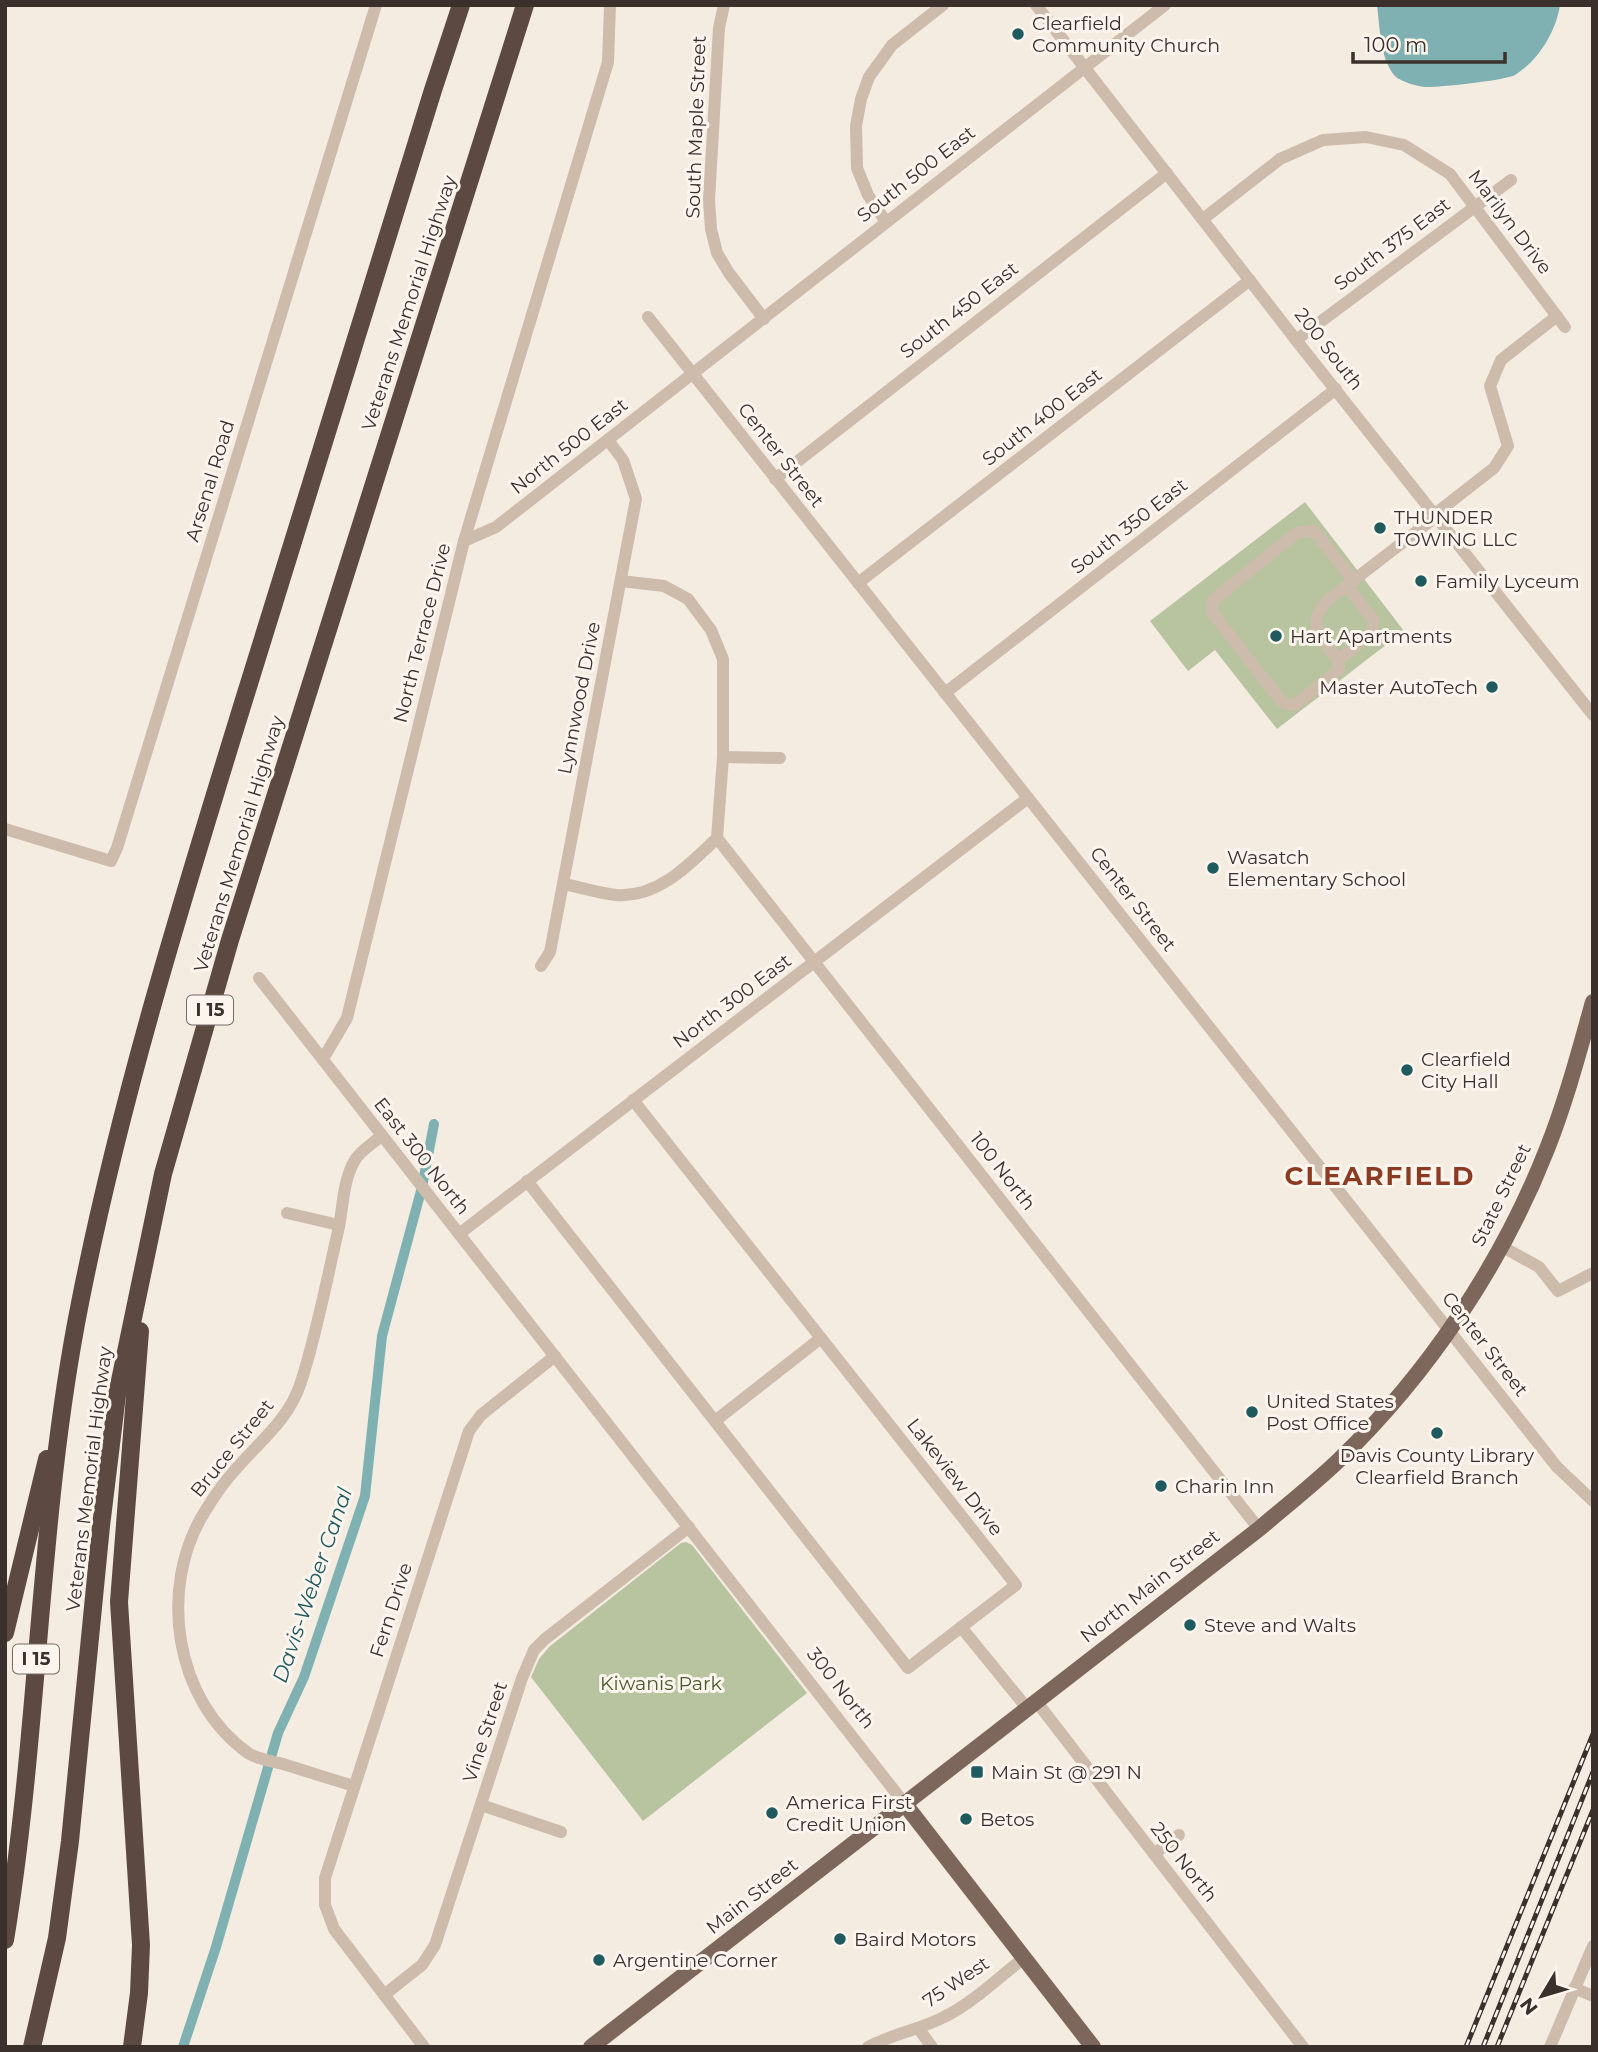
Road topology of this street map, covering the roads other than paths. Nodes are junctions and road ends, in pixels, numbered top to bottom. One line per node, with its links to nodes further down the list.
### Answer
1 (376, 5): 36 (street, Arsenal Road)
2 (461, 5): 56 (highway, Veterans Memorial Highway / I 15)
3 (525, 5): 51 (highway, Veterans Memorial Highway / I 15)
4 (610, 5): 26 (street, North Terrace Drive)
5 (724, 5): 18 (street, South Maple Street)
6 (943, 5): 14 (street)
7 (1037, 5): 9 (street, 200 South)
8 (1165, 5): 9 (street, South 500 East)
9 (1084, 66): 10 (street, 200 South); 14 (street, South 500 East)
10 (1167, 173): 13 (street, 200 South); 24 (street, South 450 East)
11 (1511, 180): 12 (street, South 375 East)
12 (1475, 206): 13 (street, Marilyn Drive); 16 (street, Marilyn Drive); 20 (street, South 375 East)
13 (1203, 219): 15 (street, 200 South)
14 (886, 222): 18 (street, South 500 East)
15 (1250, 280): 20 (street, 200 South); 28 (street, South 400 East)
16 (1557, 316): 19 (street, Marilyn Drive); 25 (street)
17 (648, 317): 21 (street, Center Street)
18 (764, 318): 21 (street, South 500 East)
19 (1565, 327)
20 (1296, 340): 22 (street, 200 South)
21 (693, 374): 23 (street, North 500 East); 24 (street, Center Street)
22 (1336, 389): 25 (street, 200 South); 31 (street, South 350 East)
23 (608, 440): 26 (street, North 500 East); 27 (street, Lynnwood Drive)
24 (775, 479): 28 (street, Center Street)
25 (1436, 515): 29 (street); 32 (street, 200 South)
26 (464, 541): 43 (street, North Terrace Drive)
27 (621, 581): 33 (street); 38 (street, Lynnwood Drive)
28 (858, 583): 31 (street, Center Street)
29 (1350, 583): 30 (street); 30 (street); 30 (street)
30 (1338, 660)
31 (945, 693): 35 (street, Center Street)
32 (1593, 715)
33 (723, 757): 34 (street); 37 (street)
34 (780, 758)
35 (1028, 798): 39 (street, North 300 East); 53 (street, Center Street)
36 (5, 829)
37 (717, 838): 38 (street); 39 (street, 100 North)
38 (563, 884): 40 (street, Lynnwood Drive)
39 (814, 962): 44 (street, North 300 East); 61 (street, 100 North)
40 (541, 966)
41 (259, 978): 43 (street, East 300 North)
42 (1593, 1002): 50 (main road, State Street)
43 (323, 1059): 45 (street, East 300 North)
44 (634, 1100): 46 (street, North 300 East); 54 (street, Lakeview Drive)
45 (382, 1135): 48 (street, Bruce Street); 49 (street, East 300 North)
46 (527, 1181): 49 (street, North 300 East); 58 (street, Lakeview Drive)
47 (287, 1213): 48 (street)
48 (339, 1225): 65 (street, Bruce Street)
49 (459, 1234): 55 (street, East 300 North)
50 (1501, 1246): 52 (street); 53 (main road, State Street)
51 (146, 1252): 78 (highway); 80 (highway, Veterans Memorial Highway / I 15)
52 (1593, 1273)
53 (1449, 1329): 57 (main road, State Street); 59 (street, Center Street)
54 (821, 1338): 58 (street); 62 (street, Lakeview Drive)
55 (555, 1356): 60 (street, 300 North); 65 (street, Fern Drive)
56 (67, 1378): 63 (highway); 71 (highway, Veterans Memorial Highway / I 15)
57 (1407, 1386): 61 (main road, North Main Street)
58 (715, 1421): 62 (street, Lakeview Drive)
59 (1593, 1501)
60 (689, 1527): 66 (street, 300 North); 67 (street, Vine Street)
61 (1259, 1528): 64 (main road, North Main Street)
62 (961, 1627): 64 (street)
63 (5, 1633)
64 (1031, 1705): 66 (main road, North Main Street); 70 (street, 250 North)
65 (354, 1786): 75 (street, Fern Drive)
66 (904, 1804): 73 (main road, 300 North); 79 (main road, Main Street)
67 (481, 1805): 68 (street); 75 (street, Vine Street)
68 (561, 1832)
69 (1179, 1835): 70 (street)
70 (1154, 1854): 85 (street, 250 North)
71 (5, 1940)
72 (1593, 1946): 74 (street)
73 (1024, 1958): 77 (street, 75 West); 84 (main road, 300 North)
74 (1574, 1988): 76 (street); 86 (street)
75 (384, 1996): 81 (street)
76 (1593, 1996)
77 (918, 2028): 82 (street, 75 West); 83 (street)
78 (132, 2043)
79 (600, 2044)
80 (32, 2047)
81 (424, 2047)
82 (867, 2047)
83 (932, 2047)
84 (1093, 2047)
85 (1303, 2047)
86 (1550, 2047)

